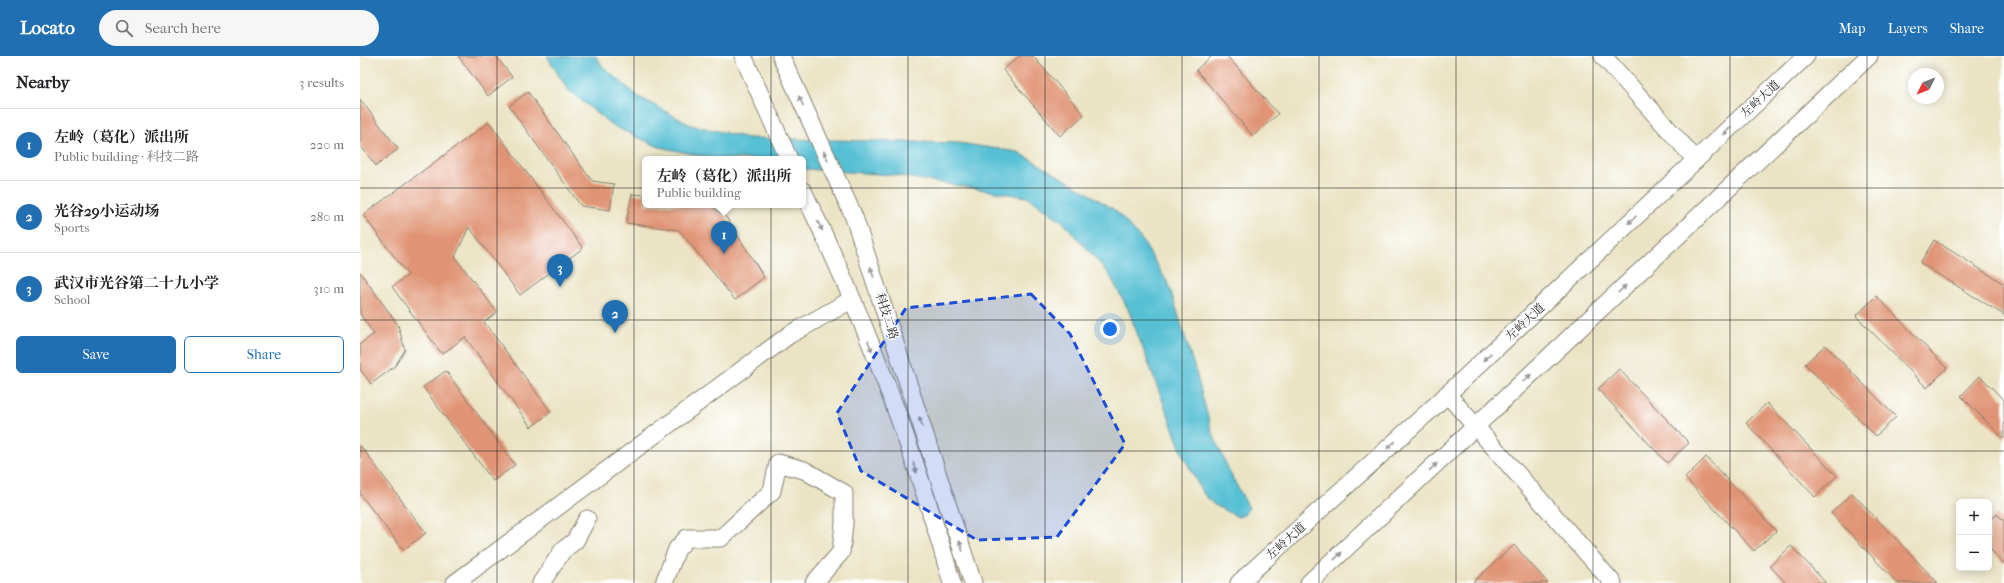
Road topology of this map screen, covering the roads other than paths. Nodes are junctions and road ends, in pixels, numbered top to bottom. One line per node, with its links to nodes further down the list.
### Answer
1 (743, 56): 6 (street)
2 (781, 56): 18 (street, 科技二路, one-way to 2)
3 (1603, 56): 7 (street)
4 (1806, 56): 7 (street, 左岭大道, one-way to 7)
5 (1869, 56): 11 (street, one-way to 5)
6 (788, 156)
7 (1696, 160): 10 (street, 左岭大道, one-way to 10)
8 (806, 197): 9 (street, one-way to 9)
9 (851, 300): 13 (street); 17 (street, one-way to 17)
10 (1447, 394): 11 (street); 19 (street, 左岭大道, one-way to 19)
11 (1475, 427): 20 (street, one-way to 11); 21 (street)
12 (587, 519): 14 (street)
13 (455, 583)
14 (541, 583)
15 (664, 583): 16 (street)
16 (814, 583)
17 (952, 583)
18 (973, 583)
19 (1239, 583)
20 (1309, 583)
21 (1613, 583)

